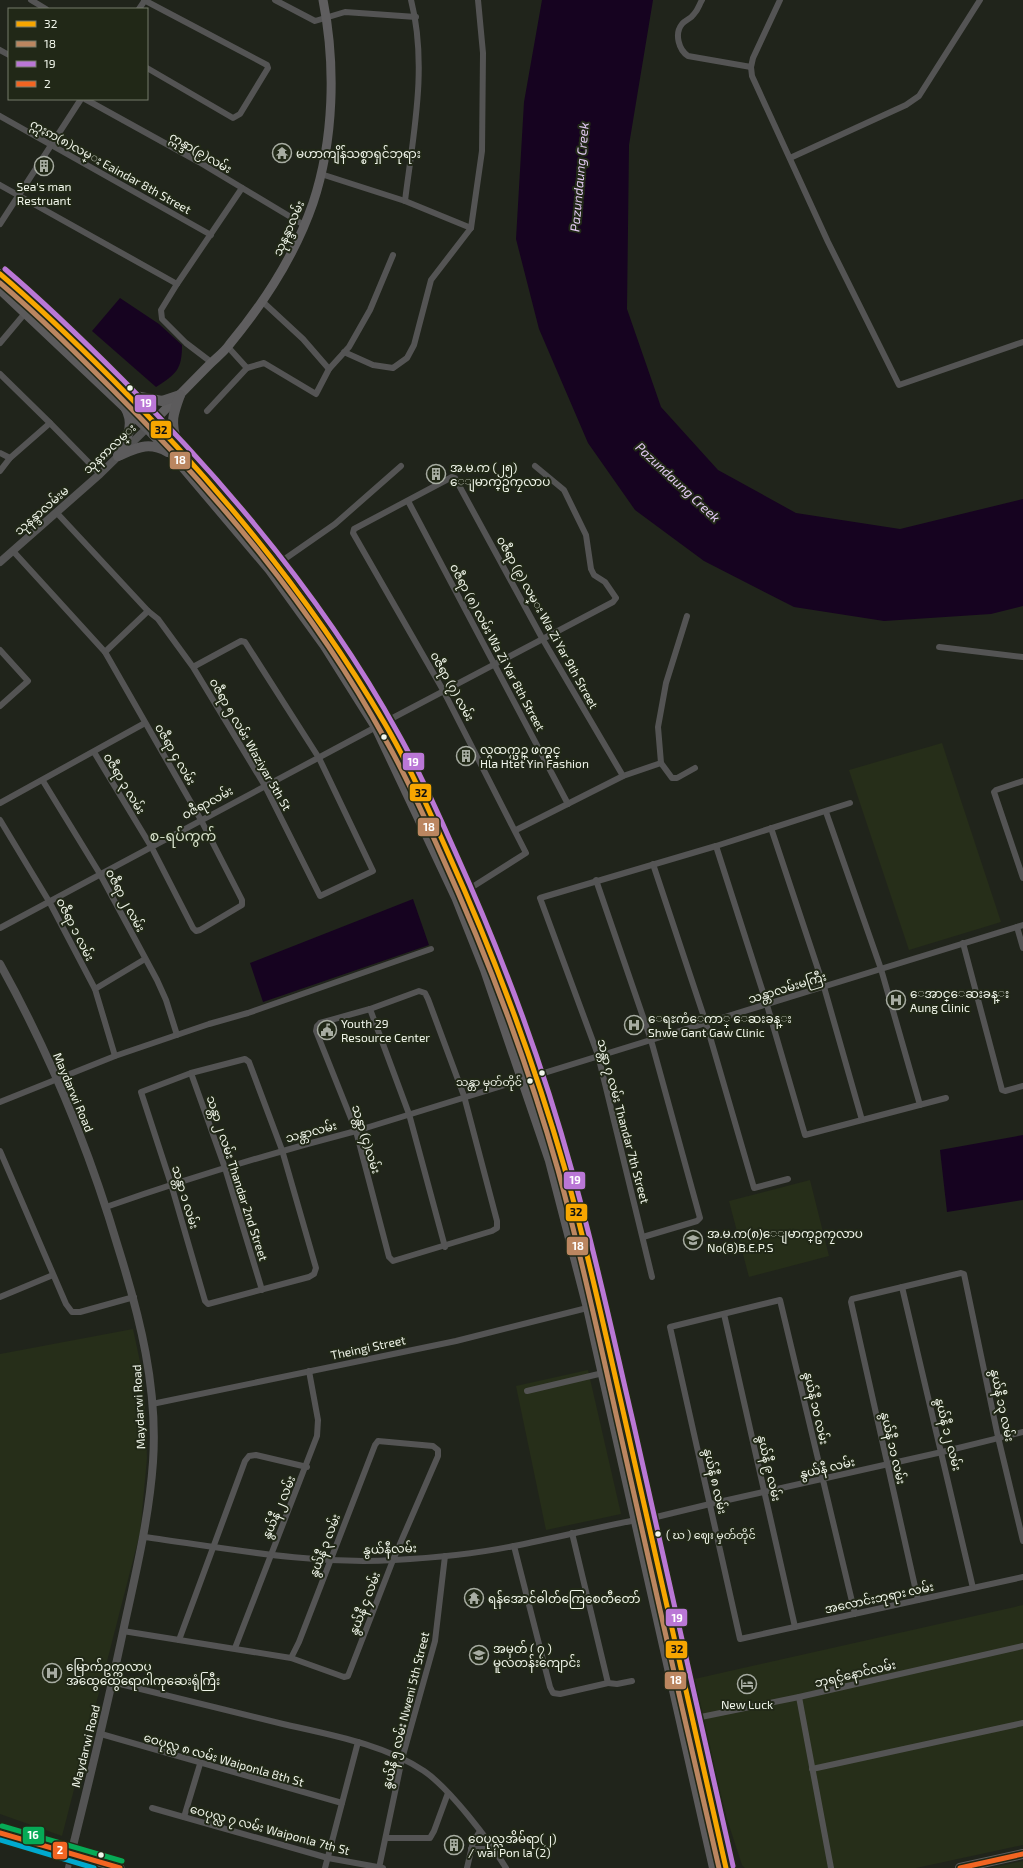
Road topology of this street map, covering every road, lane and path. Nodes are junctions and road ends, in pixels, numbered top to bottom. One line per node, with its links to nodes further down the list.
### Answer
1 (31, 0): 10 (street)
2 (144, 0): 14 (street)
3 (275, 0): 11 (street)
4 (323, 0): 11 (main road, သုနန္ဒာလမ်း)
5 (411, 0): 12 (street)
6 (478, 0): 27 (street)
7 (702, 0): 13 (street)
8 (780, 0): 13 (street)
9 (980, 0): 19 (street)
10 (44, 8)
11 (326, 17): 12 (street); 20 (main road, သုနန္ဒာလမ်း)
12 (416, 17): 24 (street)
13 (751, 67): 19 (street)
14 (148, 69)
15 (80, 100): 18 (street)
16 (87, 100): 22 (street, ဣန္ဒာ(၉)လမ်း)
17 (0, 116): 18 (street, ဣႏၵာ(၈)လမ္း Eaindar 8th Street)
18 (51, 145): 23 (street); 28 (street, ဣႏၵာ(၈)လမ္း Eaindar 8th Street)
19 (790, 158): 35 (street)
20 (321, 174): 24 (street); 26 (main road, သုနန္ဒာလမ်း)
21 (0, 185): 23 (street)
22 (242, 188): 26 (street, ဣန္ဒာ(၉)လမ်း); 28 (street)
23 (18, 196): 25 (street); 31 (street)
24 (405, 201): 27 (street)
25 (0, 224)
26 (304, 225): 33 (main road, သုနန္ဒာလမ်း)
27 (470, 228): 38 (street)
28 (211, 234): 31 (street)
29 (393, 256): 38 (street)
30 (0, 274): 44 (main road)
31 (177, 284): 39 (street)
32 (1, 292): 34 (main road)
33 (263, 302): 37 (main road, သုနန္ဒာလမ်း); 41 (street)
34 (26, 312): 36 (street); 44 (main road)
35 (1023, 342)
36 (0, 343)
37 (228, 347): 39 (main road, သုနန္ဒာလမ်း); 40 (street)
38 (344, 352): 41 (street)
39 (212, 362): 43 (main road, သုနန္ဒာလမ်း)
40 (247, 368): 41 (street); 45 (street)
41 (330, 368)
42 (0, 374): 46 (street)
43 (180, 395): 44 (main road); 47 (main road, သုနန္ဒာလမ်း); 48 (main road)
44 (125, 398): 47 (main road); 50 (main road)
45 (207, 411)
46 (50, 422): 51 (street); 55 (street)
47 (151, 424): 48 (main road); 50 (street, သုနၵာလမ္း)
48 (175, 450): 50 (main road); 61 (main road); 74 (main road)
49 (0, 454): 51 (street)
50 (118, 456): 55 (street, သုနၵာလမ္း)
51 (10, 458): 54 (street)
52 (401, 466): 61 (street)
53 (535, 466): 64 (street, ဝဇီရာလမ်း)
54 (0, 471)
55 (100, 474): 56 (street, သုနၵာလမ္း)
56 (79, 492): 58 (street, သုနန္ဒာလမ်းမ)
57 (408, 502): 64 (street, ၀ဇီရာ (၉) လမ္း Wa Zi Yar 9th Street); 69 (street, ၀ဇီရာ (၈) လမ်း Wa Zi Yar 8th Street); 71 (street, ၀ဇီရာ (၇) လမ်း)
58 (56, 512): 59 (street, သုနန္ဒာလမ်းမ); 62 (street, ဝဇီရာ ၅ လမ်း Waziyar 5th St)
59 (13, 551): 60 (street, သုနန္ဒာလမ်းမ); 67 (street, ဝဇီရာ ၄ လမ်း)
60 (0, 562)
61 (279, 563): 74 (main road)
62 (148, 611): 67 (street); 70 (street, ဝဇီရာ ၅ လမ်း Waziyar 5th St)
63 (687, 616): 77 (street)
64 (542, 638): 69 (street, ဝဇီရာလမ်း); 79 (street, ၀ဇီရာ (၉) လမ္း Wa Zi Yar 9th Street)
65 (939, 647): 68 (street)
66 (0, 650): 72 (street)
67 (105, 652): 73 (street, ဝဇီရာ ၄ လမ်း)
68 (1023, 657)
69 (494, 663): 71 (street, ဝဇီရာလမ်း); 85 (street, ၀ဇီရာ (၈) လမ်း Wa Zi Yar 8th Street)
70 (193, 667): 76 (street); 82 (street, ဝဇီရာ ၅ လမ်း Waziyar 5th St)
71 (443, 690): 74 (street, ဝဇီရာလမ်း); 90 (street, ၀ဇီရာ (၇) လမ်း)
72 (0, 706)
73 (145, 723): 75 (street); 88 (street, ဝဇီရာ ၄ လမ်း)
74 (380, 724): 76 (street, ဝဇီရာလမ်း); 97 (main road); 120 (main road)
75 (94, 752): 80 (street); 92 (street, ဝဇီရာ ၃ လမ်း)
76 (319, 758): 82 (street, ဝဇီရာလမ်း); 82 (street, ဝဇီရာ ၅ လမ်း Waziyar 5th St)
77 (661, 763): 78 (street); 79 (street)
78 (695, 768)
79 (623, 776): 85 (street)
80 (43, 781): 83 (street); 94 (street, ဝဇီရာ ၂ လမ်း)
81 (1023, 781): 95 (street)
82 (265, 786): 88 (street, ဝဇီရာလမ်း)
83 (0, 803)
84 (850, 803): 86 (street)
85 (568, 804): 90 (street)
86 (826, 812): 89 (street); 107 (street)
87 (0, 820): 98 (street, ဝဇီရာ ၁ လမ်း)
88 (201, 820): 92 (street, ဝဇီရာလမ်း); 101 (street, ဝဇီရာ ၄ လမ်း)
89 (771, 828): 91 (street); 108 (street)
90 (516, 830): 97 (street, ၀ဇီရာ (၇) လမ်း)
91 (716, 846): 93 (street); 110 (street)
92 (152, 848): 94 (street, ဝဇီရာလမ်း); 101 (street, ဝဇီရာ ၃ လမ်း)
93 (653, 864): 96 (street); 112 (street)
94 (100, 874): 98 (street, ဝဇီရာလမ်း); 105 (street, ဝဇီရာ ၂ လမ်း)
95 (1023, 878)
96 (596, 880): 114 (street); 116 (street, သန္တာ ၇ လမ်း Thandar 7th Street)
97 (466, 891): 118 (main road)
98 (50, 902): 100 (street, ဝဇီရာလမ်း); 109 (street, ဝဇီရာ ၁ လမ်း)
99 (1020, 926): 102 (street, သန္တာလမ်းမကြီး); 103 (street)
100 (0, 928)
101 (196, 931)
102 (963, 943): 107 (street, သန္တာလမ်းမကြီး); 121 (street)
103 (1023, 948)
104 (431, 949): 113 (street)
105 (145, 959): 109 (street); 113 (street, ဝဇီရာ ၂ လမ်း)
106 (0, 964): 119 (street, Maydarwi Road)
107 (881, 969): 108 (street, သန္တာလမ်းမကြီး); 125 (street)
108 (824, 987): 110 (street, သန္တာလမ်းမကြီး); 127 (street)
109 (95, 989): 115 (street, ဝဇီရာ ၁ လမ်း)
110 (767, 1005): 112 (street, သန္တာလမ်းမကြီး); 127 (street)
111 (370, 1009): 122 (street); 126 (street); 128 (street, သန္တာ (၄)လမ်း)
112 (706, 1023): 114 (street, သန္တာလမ်းမကြီး); 132 (street)
113 (177, 1035): 115 (street)
114 (651, 1040): 116 (street, သန္တာလမ်းမကြီး); 135 (street)
115 (115, 1056): 119 (street)
116 (598, 1056): 118 (street, သန္တာလမ်းမကြီး); 135 (street, သန္တာ ၇ လမ်း Thandar 7th Street)
117 (192, 1073): 130 (street); 131 (street, သန္တာ ၂ လမ်း Thandar 2nd Street); 133 (street, သန္တာ ၁ လမ်း)
118 (535, 1076): 120 (street, သန္တာလမ်းမကြီး); 143 (main road)
119 (56, 1079): 124 (street); 134 (street, Maydarwi Road)
120 (523, 1079): 122 (street, သန္တာလမ်း); 144 (main road)
121 (1023, 1086)
122 (464, 1096): 126 (street, သန္တာလမ်း); 136 (street)
123 (946, 1098): 125 (street)
124 (0, 1102)
125 (920, 1105): 127 (street)
126 (409, 1114): 128 (street, သန္တာလမ်း); 136 (street)
127 (862, 1120)
128 (356, 1131): 130 (street, သန္တာလမ်း); 136 (street, သန္တာ (၄)လမ်း)
129 (0, 1150): 137 (street)
130 (282, 1150): 131 (street, သန္တာလမ်း); 140 (street)
131 (225, 1168): 133 (street, သန္တာလမ်း); 140 (street, သန္တာ ၂ လမ်း Thandar 2nd Street)
132 (788, 1179)
133 (171, 1184): 134 (street, သန္တာလမ်း); 140 (street, သန္တာ ၁ လမ်း)
134 (106, 1207): 142 (street, Maydarwi Road)
135 (643, 1237): 138 (street, သန္တာ ၇ လမ်း Thandar 7th Street)
136 (445, 1247)
137 (53, 1275): 141 (street); 142 (street)
138 (652, 1277)
139 (902, 1287): 151 (street, နွယ်နီ ၁၃ လမ်း); 153 (street, နွယ်နီ ၁၂ လမ်း); 154 (street, နွယ်နီ ၁၁ လမ်း)
140 (262, 1290)
141 (0, 1296)
142 (134, 1297): 149 (street, Maydarwi Road)
143 (599, 1305): 144 (street, Theingi Street); 160 (main road)
144 (588, 1308): 146 (street, Theingi Street); 147 (main road)
145 (724, 1314): 156 (street, နွယ်နီ ၁၀ လမ်း); 157 (street, နွယ်နီ ၉ လမ်း); 158 (street, နွယ်နီ ၈ လမ်း)
146 (309, 1371): 149 (street, Theingi Street); 155 (street, နွယ်နီ ၂ လမ်း)
147 (603, 1373): 148 (street); 159 (main road)
148 (527, 1390)
149 (152, 1404): 162 (street, Maydarwi Road)
150 (1023, 1432): 151 (street, နွယ်နီ လမ်း)
151 (998, 1437): 153 (street, နွယ်နီ လမ်း); 163 (street, နွယ်နီ ၁၃ လမ်း)
152 (378, 1441): 168 (street, နွယ်နီ ၃ လမ်း); 169 (street, နွယ်နီ ၄ လမ်း)
153 (942, 1452): 154 (street, နွယ်နီ လမ်း); 171 (street, နွယ်နီ ၁၂ လမ်း)
154 (886, 1464): 156 (street, နွယ်နီ လမ်း); 172 (street, နွယ်နီ ၁၁ လမ်း)
155 (307, 1466): 165 (street); 166 (street, နွယ်နီ ၂ လမ်း)
156 (823, 1479): 157 (street, နွယ်နီ လမ်း); 173 (street, နွယ်နီ ၁၀ လမ်း)
157 (765, 1492): 158 (street, နွယ်နီ လမ်း); 174 (street, နွယ်နီ ၉ လမ်း)
158 (710, 1504): 160 (street, နွယ်နီ လမ်း); 176 (street, နွယ်နီ ၈ လမ်း)
159 (636, 1520): 160 (street, နွယ်နီ လမ်း); 161 (street, နွယ်နီလမ်း); 202 (main road)
160 (648, 1520): 185 (main road)
161 (572, 1533): 164 (street, နွယ်နီလမ်း); 183 (street)
162 (144, 1537): 165 (street, နွယ်နီလမ်း); 175 (street, Maydarwi Road)
163 (1023, 1541)
164 (514, 1546): 167 (street, နွယ်နီလမ်း); 183 (street)
165 (213, 1547): 166 (street, နွယ်နီလမ်း); 177 (street)
166 (270, 1555): 168 (street, နွယ်နီလမ်း); 179 (street, နွယ်နီ ၂ လမ်း)
167 (445, 1556): 169 (street, နွယ်နီလမ်း); 189 (street, နွယ်နီ ၅ လမ်း Nweni 5th Street)
168 (330, 1560): 169 (street, နွယ်နီလမ်း); 180 (street, နွယ်နီ ၃ လမ်း)
169 (393, 1560): 180 (street, နွယ်နီ ၄ လမ်း)
170 (1023, 1577): 171 (street, အလောင်းဘုရား လမ်း)
171 (973, 1588): 172 (street, အလောင်းဘုရား လမ်း)
172 (918, 1600): 173 (street, အလောင်းဘုရား လမ်း)
173 (855, 1614): 174 (street, အလောင်းဘုရား လမ်း)
174 (795, 1627): 176 (street, အလောင်းဘုရား လမ်း)
175 (123, 1631): 177 (street); 182 (street, Maydarwi Road)
176 (740, 1639)
177 (179, 1640): 179 (street)
178 (1023, 1646): 184 (street, ဘုရင့်နောင်လမ်း)
179 (235, 1648): 180 (street)
180 (291, 1658)
181 (632, 1681): 183 (street)
182 (112, 1682): 187 (street, Maydarwi Road); 188 (street)
183 (608, 1683)
184 (799, 1697): 185 (street, ဘုရင့်နောင်လမ်း); 191 (street)
185 (691, 1718): 201 (main road)
186 (1023, 1724): 191 (street)
187 (101, 1734): 190 (street, ဝေပုလ္လ ၈ လမ်း Waiponla 8th St); 203 (street, Maydarwi Road)
188 (358, 1742): 189 (street); 193 (street)
189 (402, 1759): 192 (street); 198 (street, နွယ်နီ ၅ လမ်း Nweni 5th Street)
190 (200, 1764): 193 (street, ဝေပုလ္လ ၈ လမ်း Waiponla 8th St); 195 (street)
191 (812, 1769): 216 (street)
192 (448, 1793): 196 (street); 198 (street)
193 (342, 1803): 205 (street)
194 (152, 1808): 195 (street, ဝေပုလ္လ ၇ လမ်း Waiponla 7th St)
195 (184, 1817): 205 (street, ဝေပုလ္လ ၇ လမ်း Waiponla 7th St)
196 (480, 1831): 199 (street); 200 (street)
197 (0, 1832): 203 (main road)
198 (386, 1838): 209 (street, နွယ်နီ ၅ လမ်း Nweni 5th Street)
199 (471, 1849): 200 (street); 210 (street)
200 (494, 1849): 211 (street)
201 (722, 1851): 214 (main road); 215 (main road)
202 (711, 1853): 212 (main road); 213 (main road)
203 (71, 1854): 206 (street, Maydarwi Road); 207 (main road)
204 (1023, 1854): 217 (main road)
205 (328, 1858): 208 (street); 209 (street, ဝေပုလ္လ ၇ လမ်း Waiponla 7th St)
206 (68, 1868)
207 (120, 1868)
208 (325, 1868)
209 (381, 1868)
210 (466, 1868)
211 (506, 1868)
212 (708, 1868)
213 (714, 1868)
214 (726, 1868)
215 (733, 1868)
216 (831, 1868)
217 (960, 1868)

